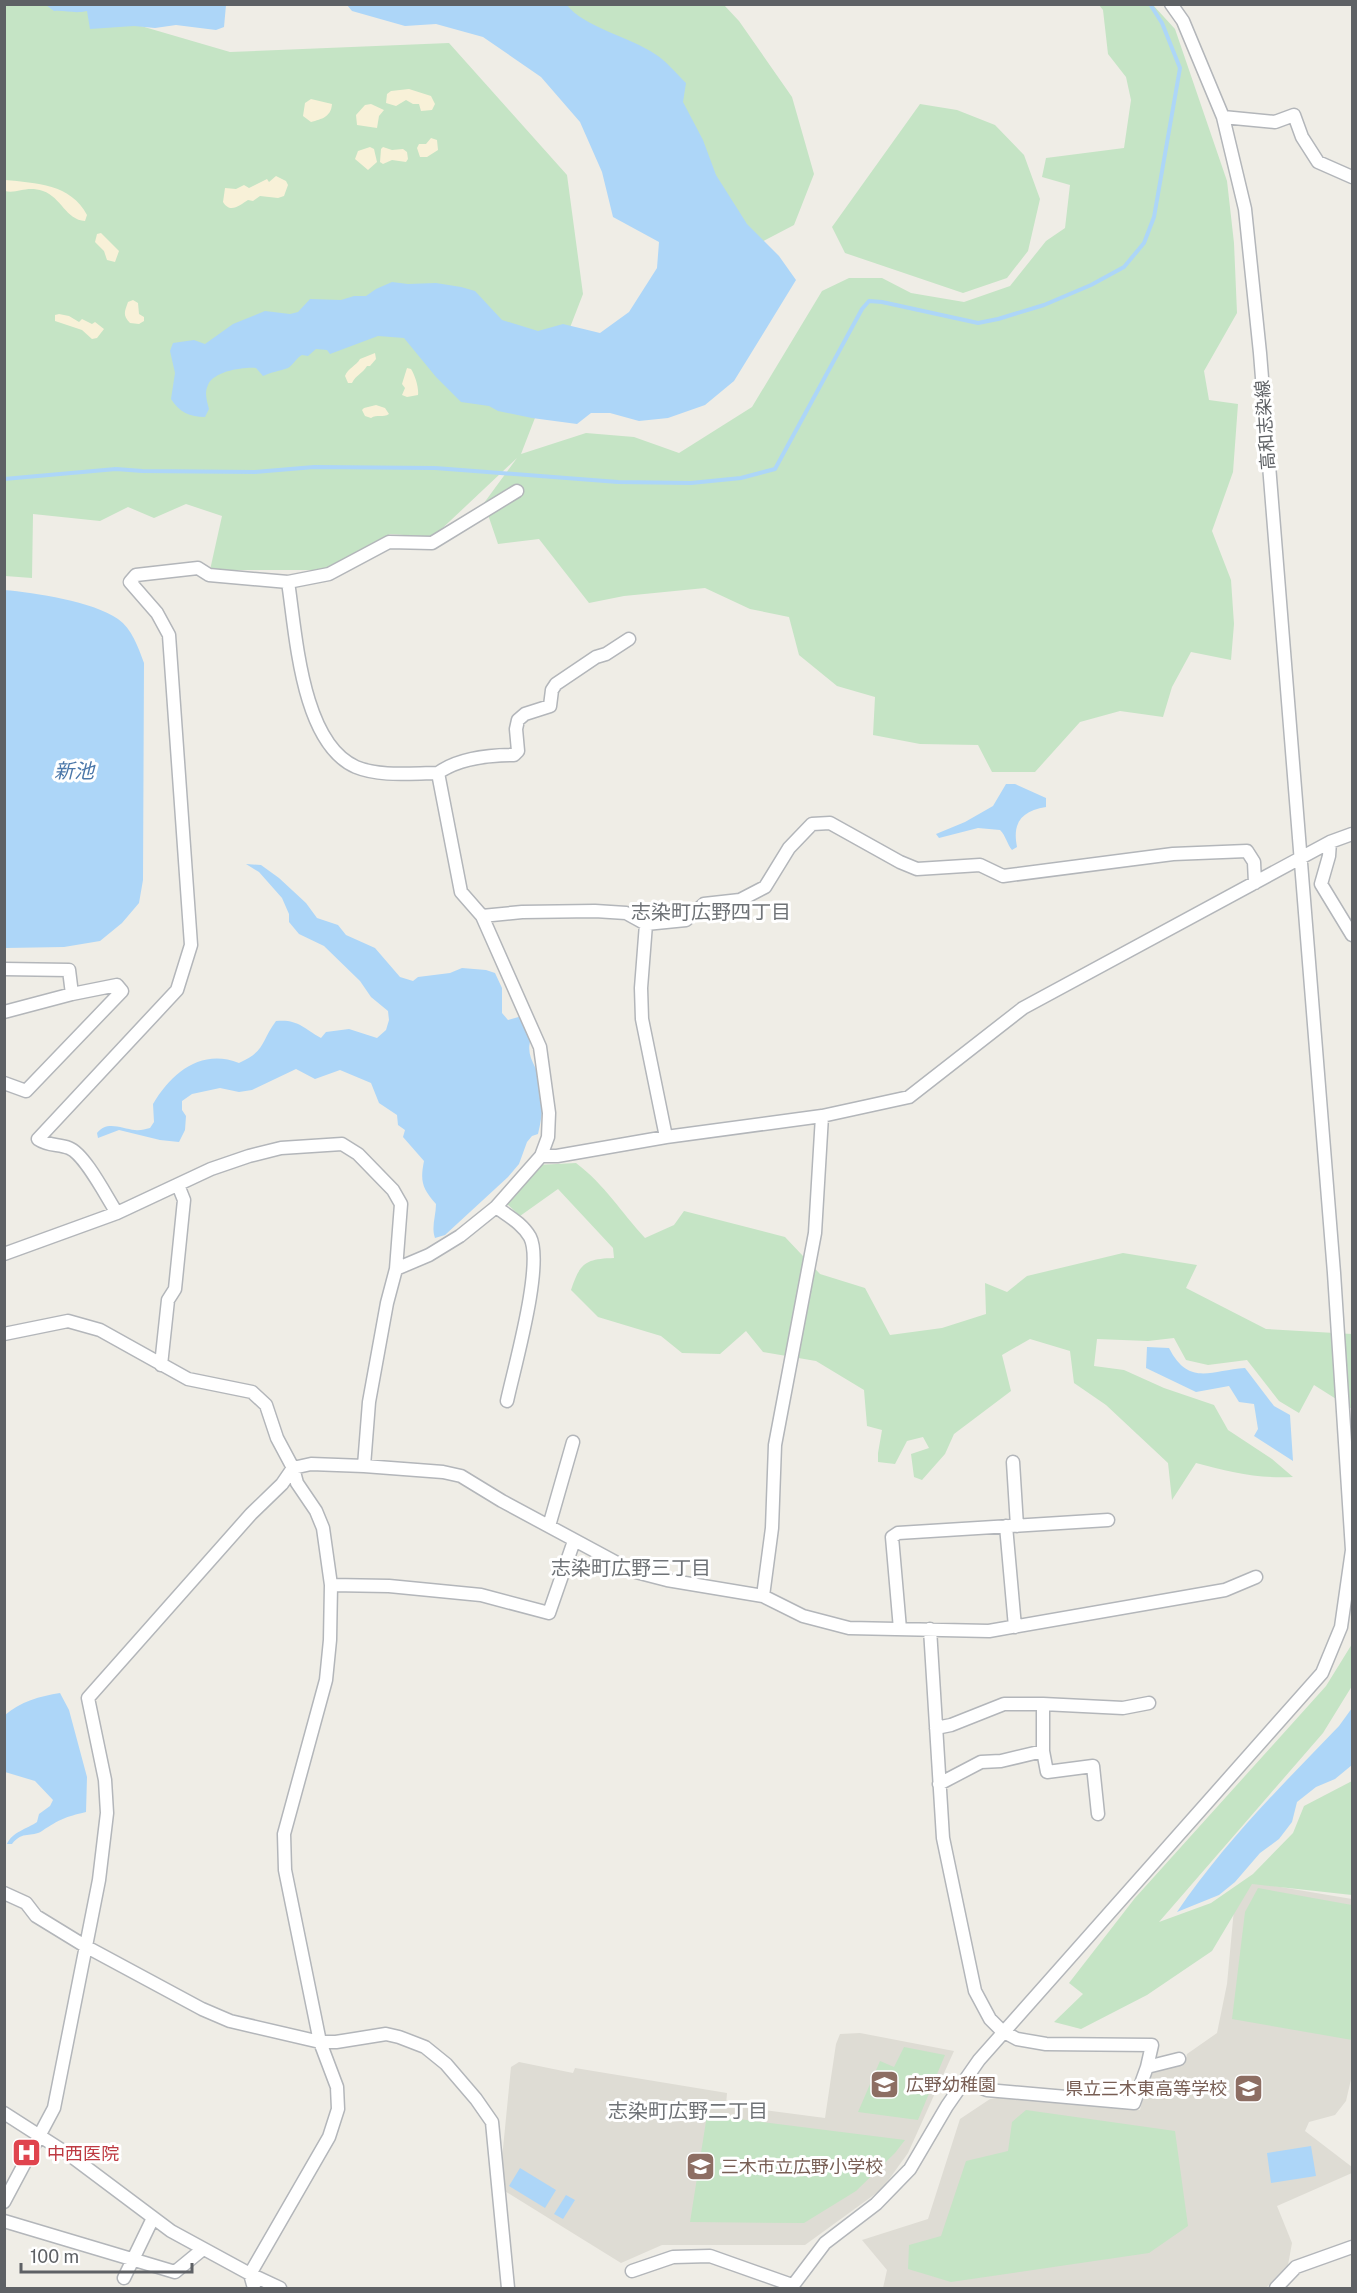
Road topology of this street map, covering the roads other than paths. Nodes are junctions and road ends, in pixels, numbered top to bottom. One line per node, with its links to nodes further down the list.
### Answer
1 (1171, 4): 2 (street, 高和志染線)
2 (1223, 117): 3 (street); 10 (street, 高和志染線)
3 (1353, 177)
4 (517, 490): 5 (street)
5 (288, 582): 7 (street); 24 (street)
6 (629, 639): 7 (street)
7 (438, 773): 12 (street)
8 (1353, 834): 9 (street)
9 (1330, 842): 10 (street); 14 (street)
10 (1301, 859): 11 (street); 52 (street, 高和志染線)
11 (1255, 883): 13 (street); 19 (street)
12 (482, 916): 13 (street); 21 (street)
13 (646, 924): 20 (street)
14 (1353, 935)
15 (4, 969): 16 (street)
16 (72, 994): 17 (street); 18 (street)
17 (4, 1012)
18 (4, 1083)
19 (822, 1116): 20 (street); 40 (street)
20 (666, 1137): 21 (street)
21 (541, 1156): 23 (street)
22 (178, 1185): 24 (street); 26 (street); 28 (street)
23 (496, 1207): 26 (street); 29 (street)
24 (117, 1213): 25 (street)
25 (4, 1254)
26 (396, 1269): 32 (street)
27 (4, 1334): 28 (street)
28 (161, 1365): 33 (street)
29 (507, 1401)
30 (573, 1442): 35 (street)
31 (1013, 1462): 36 (street)
32 (364, 1466): 33 (street); 35 (street)
33 (293, 1468): 39 (street); 51 (street)
34 (1108, 1520): 36 (street)
35 (549, 1526): 37 (street)
36 (1012, 1527): 41 (street); 42 (street)
37 (574, 1541): 39 (street); 40 (street)
38 (1256, 1577): 41 (street)
39 (331, 1586): 53 (street)
40 (763, 1596): 42 (street)
41 (1015, 1627): 43 (street)
42 (900, 1629): 43 (street)
43 (930, 1629): 46 (street)
44 (1149, 1703): 45 (street)
45 (1043, 1704): 46 (street); 47 (street)
46 (936, 1728): 48 (street)
47 (1042, 1751): 48 (street); 49 (street)
48 (939, 1784): 52 (street)
49 (1098, 1814)
50 (4, 1893): 51 (street)
51 (85, 1946): 53 (street); 58 (street)
52 (1002, 2031): 55 (street); 56 (street, 高和志染線)
53 (320, 2042): 66 (street); 71 (street)
54 (1179, 2059): 55 (street)
55 (1148, 2067): 56 (street)
56 (964, 2081): 68 (street, 高和志染線)
57 (4, 2113): 58 (street)
58 (40, 2137): 59 (street); 60 (street)
59 (4, 2202)
60 (153, 2218): 63 (street); 64 (street)
61 (4, 2221): 64 (street)
62 (1353, 2247): 72 (street)
63 (203, 2249): 64 (street); 66 (street)
64 (132, 2260): 67 (street)
65 (632, 2271): 68 (street)
66 (250, 2274): 69 (street); 70 (street)
67 (124, 2278)
68 (791, 2287)
69 (254, 2289)
70 (280, 2289)
71 (508, 2289)
72 (1276, 2289)

